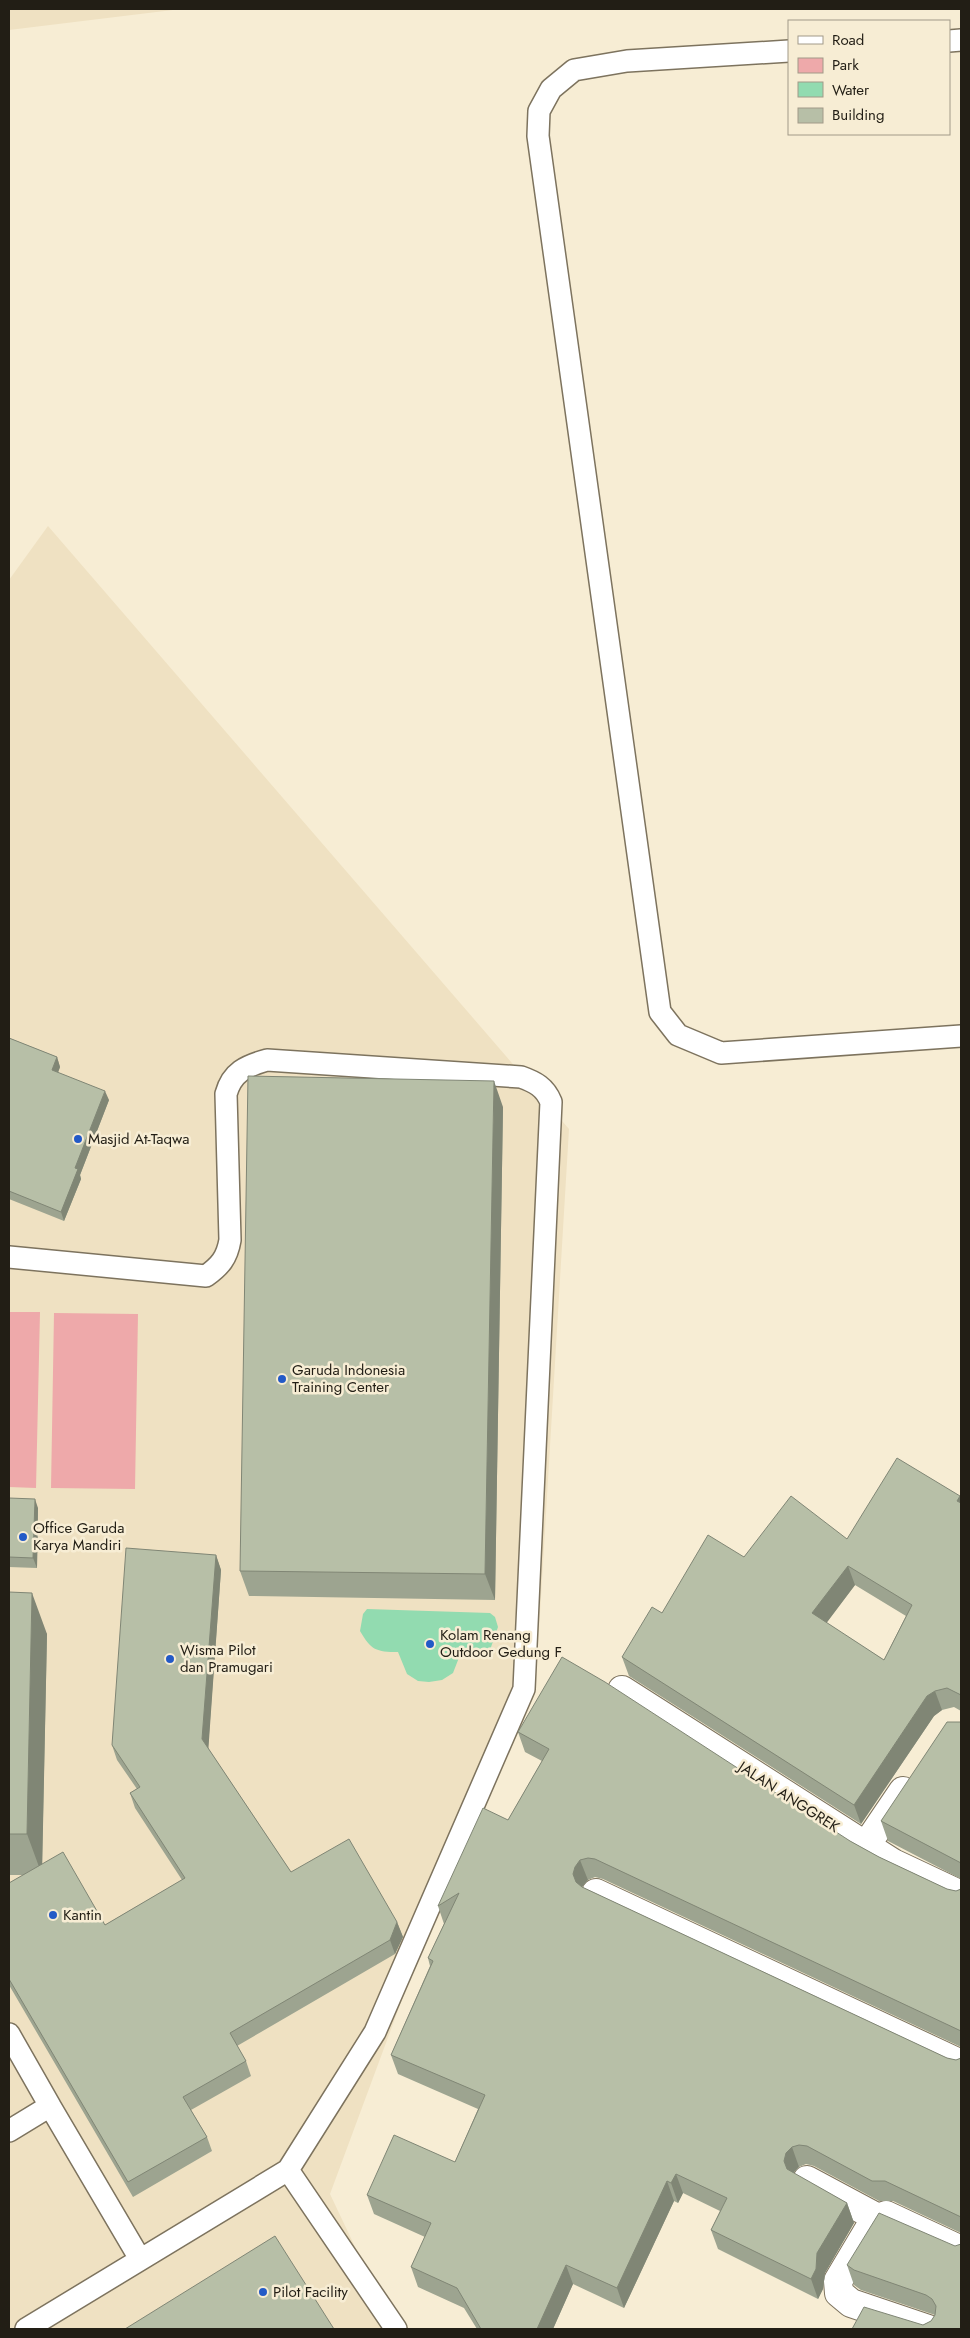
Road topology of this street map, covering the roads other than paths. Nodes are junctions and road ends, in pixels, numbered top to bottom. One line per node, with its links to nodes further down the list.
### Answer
1 (788, 51): 2 (lane)
2 (961, 1036)
3 (9, 1257): 13 (lane)
4 (622, 1690): 6 (street, JALAN ANGGREK)
5 (914, 1773): 6 (street)
6 (865, 1847): 8 (street, JALAN ANGGREK)
7 (596, 1893): 10 (street)
8 (961, 1895)
9 (9, 2034): 11 (lane)
10 (961, 2064)
11 (50, 2106): 12 (lane); 17 (lane)
12 (9, 2131)
13 (288, 2170): 17 (lane); 19 (lane)
14 (806, 2180): 15 (street)
15 (887, 2218): 16 (street); 20 (street)
16 (961, 2250)
17 (140, 2259): 18 (lane)
18 (26, 2329)
19 (396, 2329)
20 (928, 2329)

